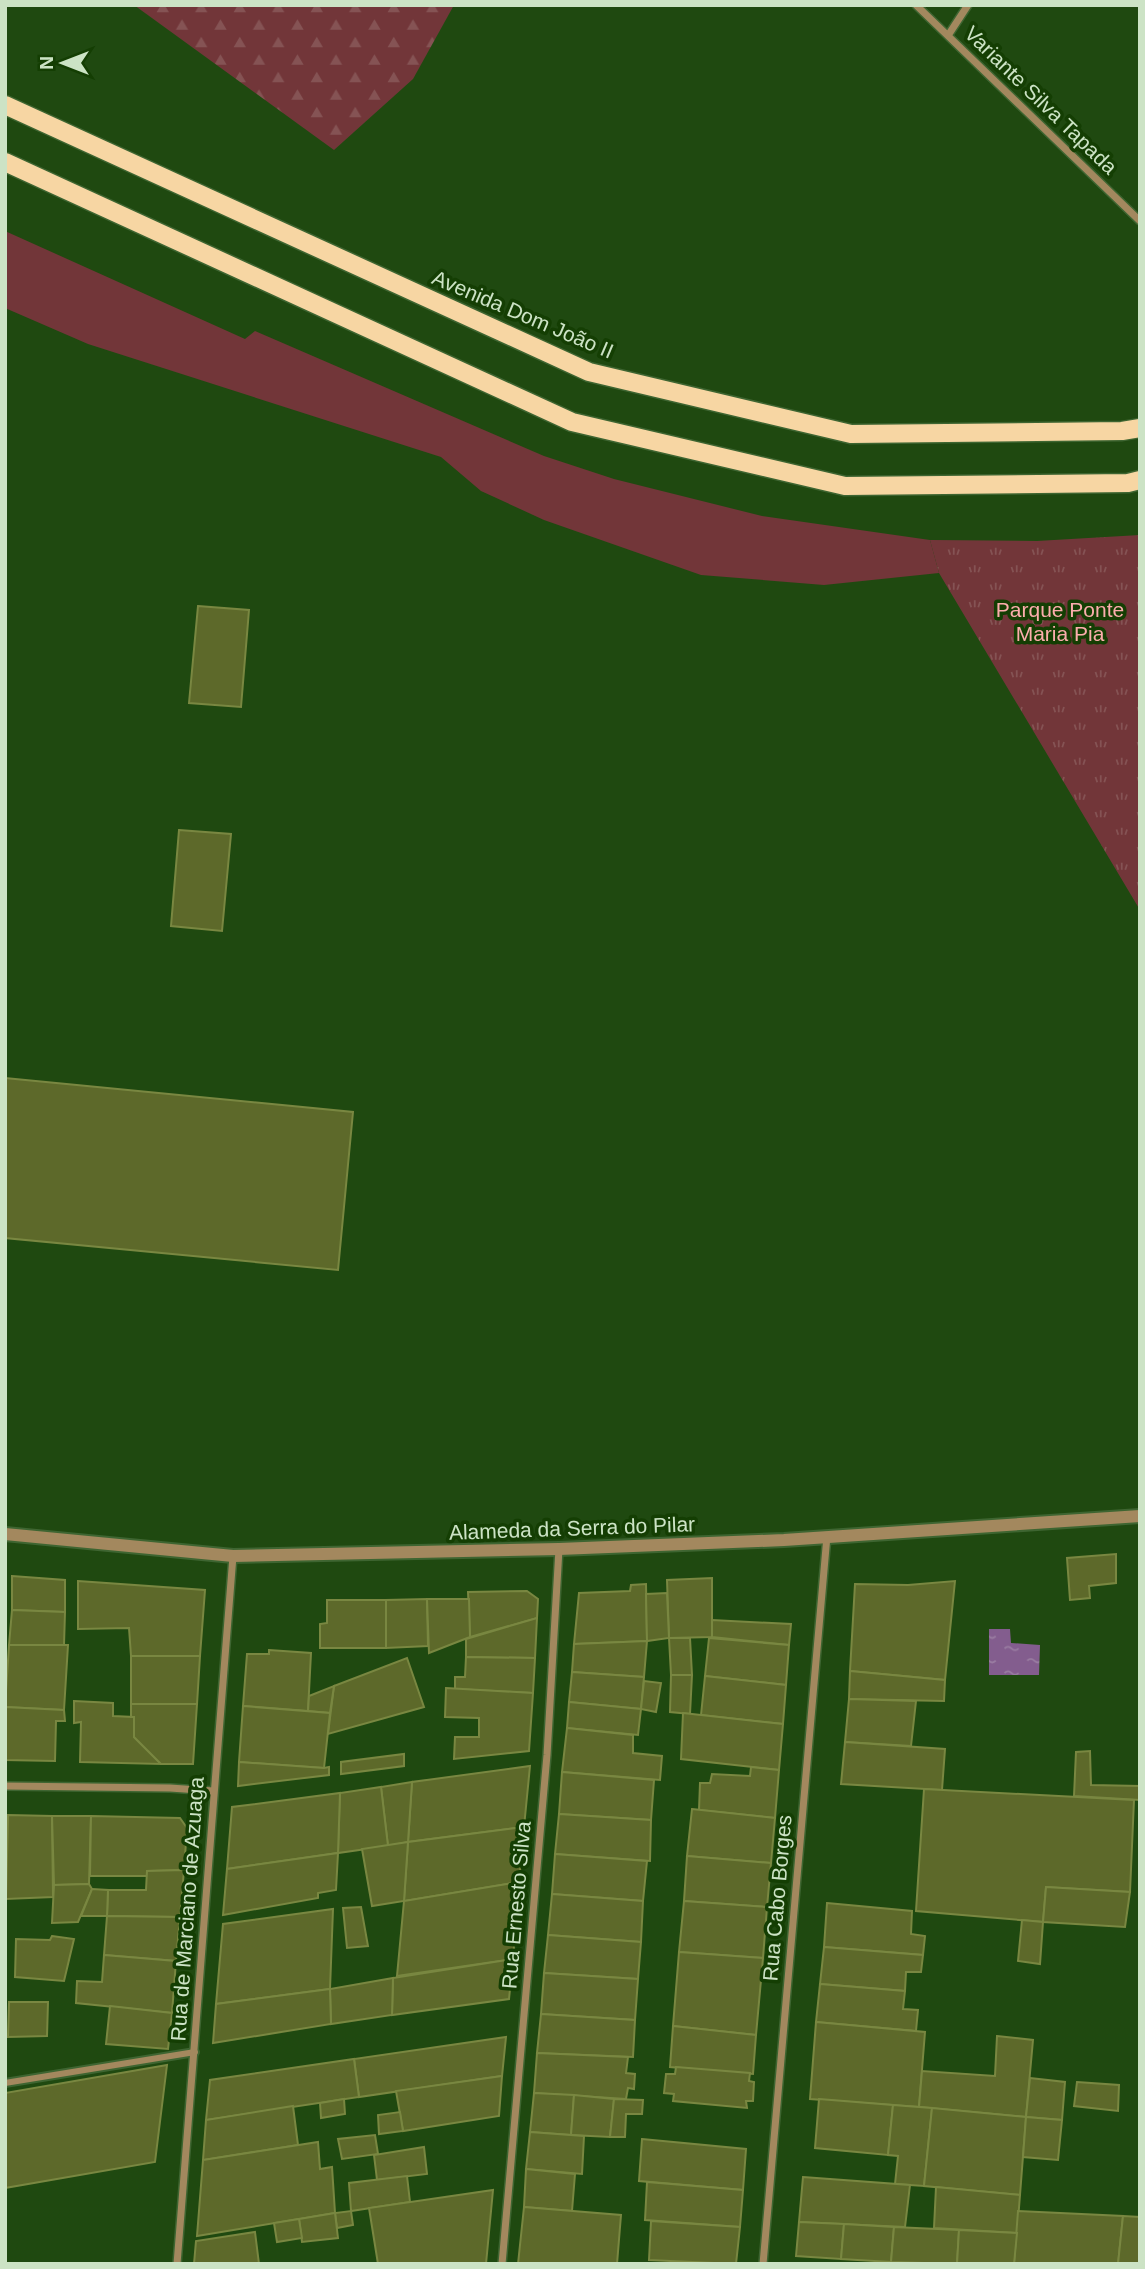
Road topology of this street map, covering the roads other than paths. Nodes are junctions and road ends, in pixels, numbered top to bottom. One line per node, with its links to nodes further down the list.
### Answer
1 (916, 5): 3 (street, Variante Silva Tapada)
2 (968, 5): 3 (street)
3 (948, 34): 6 (street, Variante Silva Tapada)
4 (5, 105): 7 (main road, Avenida Dom João II)
5 (5, 162): 8 (main road)
6 (1140, 221)
7 (1140, 428)
8 (1140, 480)
9 (1140, 1516): 11 (street, Alameda da Serra do Pilar)
10 (5, 1534): 13 (street, Alameda da Serra do Pilar)
11 (827, 1536): 12 (street, Alameda da Serra do Pilar); 20 (street, Rua Cabo Borges)
12 (559, 1549): 13 (street, Alameda da Serra do Pilar); 19 (street, Rua Ernesto Silva)
13 (233, 1556): 15 (street, Rua de Marciano de Azuaga)
14 (5, 1786): 15 (street)
15 (213, 1791): 16 (street, Rua de Marciano de Azuaga)
16 (195, 2052): 17 (street); 18 (street, Rua de Marciano de Azuaga)
17 (5, 2082)
18 (177, 2264)
19 (502, 2264)
20 (763, 2264)

